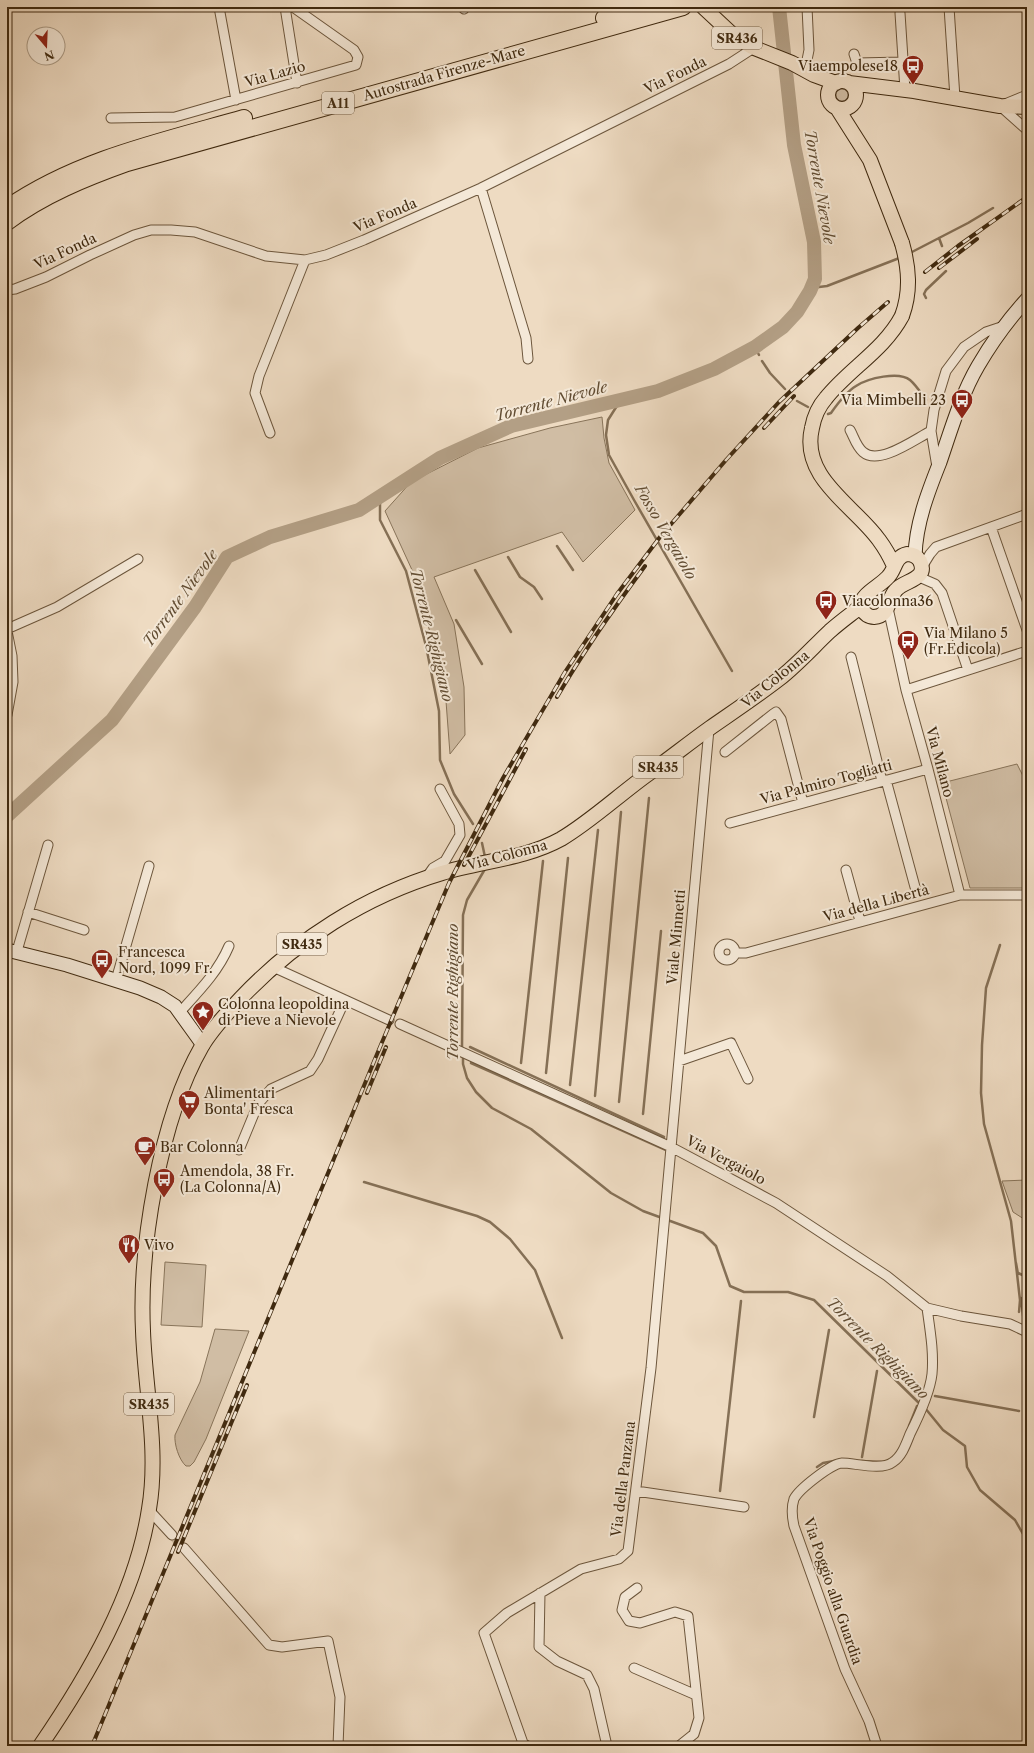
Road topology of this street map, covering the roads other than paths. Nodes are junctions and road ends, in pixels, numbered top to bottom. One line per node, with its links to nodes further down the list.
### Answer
1 (219, 7): 19 (street)
2 (286, 7): 14 (street)
3 (292, 7): 14 (street, Via Lazio)
4 (640, 7): 26 (highway, Autostrada Firenze-Mare / A11)
5 (702, 7): 10 (main road, SR436)
6 (808, 7): 13 (street)
7 (948, 7): 18 (street)
8 (681, 8): 27 (highway, Autostrada Firenze-Mare / A11)
9 (900, 13): 12 (street)
10 (752, 47): 13 (main road, SR436); 25 (street, Via Fonda)
11 (854, 54): 12 (street)
12 (903, 62): 15 (street)
13 (809, 73): 16 (main road, SR436)
14 (297, 83): 19 (street, Via Lazio)
15 (905, 90): 16 (main road, SR436); 18 (main road, SR436)
16 (845, 92): 23 (main road); 23 (main road)
17 (1027, 95): 20 (street)
18 (955, 98): 20 (main road, SR436)
19 (236, 100): 22 (street, Via Lazio)
20 (1000, 106): 21 (main road, SR436); 24 (street)
21 (1027, 107)
22 (111, 118)
23 (852, 129): 39 (main road, bridge)
24 (1027, 130)
25 (481, 188): 28 (street, Via Fonda); 32 (street)
26 (7, 208)
27 (7, 222)
28 (305, 260): 29 (street, Via Fonda); 35 (street)
29 (7, 290)
30 (1027, 299): 31 (main road, SR435)
31 (1004, 326): 34 (street); 36 (main road, SR435)
32 (528, 359)
33 (850, 430): 34 (street)
34 (931, 431): 36 (street)
35 (270, 433)
36 (937, 468): 41 (main road, SR435)
37 (1027, 514): 38 (street)
38 (991, 527): 41 (street); 46 (street)
39 (879, 539): 41 (main road); 42 (main road)
40 (138, 558): 45 (street)
41 (913, 562): 42 (main road, SR435); 43 (main road); 50 (street)
42 (894, 566): 44 (main road, SR435)
43 (888, 608): 44 (main road, SR435); 47 (street, Via Milano)
44 (868, 613): 47 (street); 54 (main road, Via Colonna / SR435)
45 (7, 630): 51 (street)
46 (1027, 630)
47 (893, 636): 52 (street, Via Milano)
48 (1027, 651): 50 (street)
49 (851, 657): 57 (street)
50 (968, 670): 52 (street)
51 (10, 683): 53 (street)
52 (906, 690): 56 (street, Via Milano)
53 (7, 715)
54 (709, 729): 63 (main road, Via Colonna / SR435); 81 (street, Viale Minnetti)
55 (725, 752): 59 (street)
56 (928, 769): 57 (street, Via Palmiro Togliatti); 66 (street, Via Milano)
57 (884, 780): 59 (street, Via Palmiro Togliatti); 65 (street)
58 (440, 788): 63 (street)
59 (803, 803): 60 (street, Via Palmiro Togliatti)
60 (730, 823)
61 (48, 846): 68 (street)
62 (149, 866): 75 (street)
63 (446, 866): 74 (main road, Via Colonna / SR435)
64 (846, 870): 69 (street)
65 (915, 887)
66 (960, 895): 67 (street, Via della Libertà); 69 (street, Via della Libertà)
67 (1027, 895)
68 (28, 912): 70 (street); 72 (street)
69 (860, 921): 73 (street, Via della Libertà)
70 (84, 930)
71 (229, 946): 77 (street)
72 (12, 951): 75 (main road)
73 (735, 953)
74 (273, 967): 76 (street); 80 (main road, Via Colonna / SR435)
75 (116, 980): 77 (main road)
76 (345, 1000): 78 (street); 84 (street)
77 (180, 1012): 80 (main road)
78 (389, 1020)
79 (400, 1024): 83 (street, Via Vergaiolo)
80 (203, 1045): 89 (main road, SR435)
81 (679, 1060): 82 (street); 83 (street, Viale Minnetti)
82 (748, 1079)
83 (671, 1147): 85 (street, Via Vergaiolo); 87 (street, Via della Panzana)
84 (239, 1150)
85 (927, 1308): 86 (street, Via Vergaiolo); 101 (street, Via Poggio alla Guardia)
86 (1027, 1332)
87 (636, 1491): 88 (street); 93 (street, Via della Panzana)
88 (744, 1507)
89 (149, 1510): 90 (street); 96 (main road, SR435)
90 (172, 1535)
91 (184, 1548): 97 (street)
92 (637, 1588): 95 (street)
93 (540, 1593): 98 (street, Via della Panzana); 99 (street)
94 (634, 1668): 95 (street)
95 (696, 1695): 100 (street)
96 (40, 1746)
97 (338, 1746)
98 (527, 1746)
99 (607, 1746)
100 (679, 1746)
101 (877, 1746)

